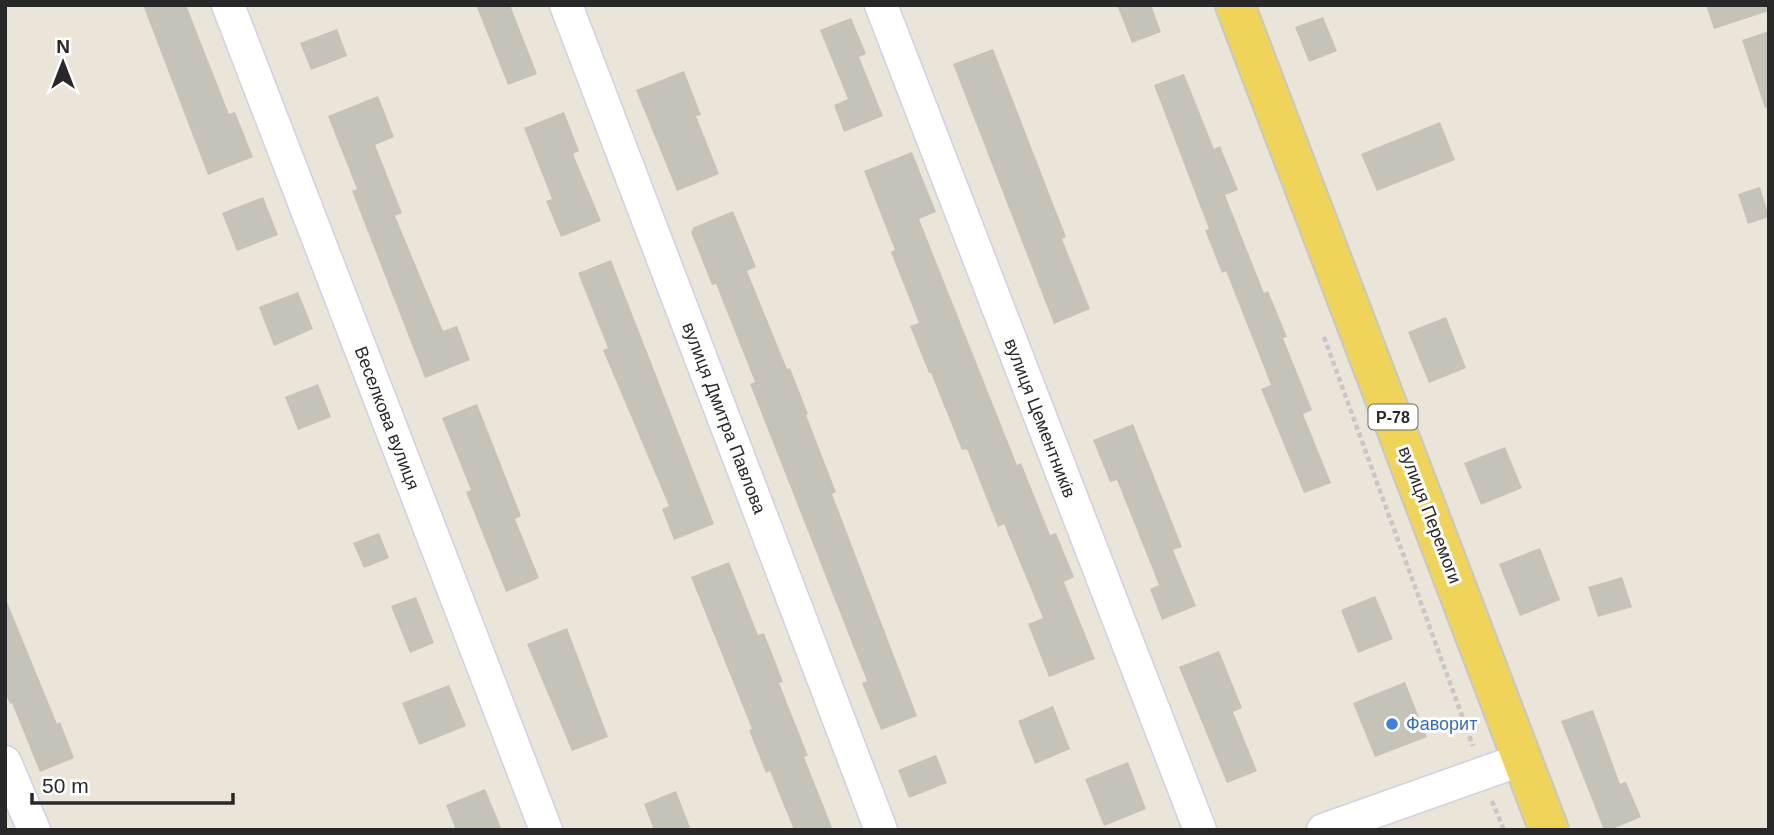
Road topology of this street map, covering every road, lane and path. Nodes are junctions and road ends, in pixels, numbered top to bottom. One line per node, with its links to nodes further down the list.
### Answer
1 (228, 5): 10 (street, Веселкова вулиця)
2 (566, 5): 11 (street, вулиця Дмитра Павлова)
3 (881, 5): 12 (street, вулиця Цементників)
4 (1235, 5): 6 (main road, вулиця Перемоги / Р-78)
5 (1320, 328): 8 (path)
6 (1523, 759): 8 (street); 15 (main road, вулиця Перемоги / Р-78)
7 (5, 762): 9 (street)
8 (1483, 774): 13 (street); 14 (path)
9 (34, 830)
10 (546, 830)
11 (881, 830)
12 (1200, 830)
13 (1324, 830)
14 (1504, 830)
15 (1549, 830)

